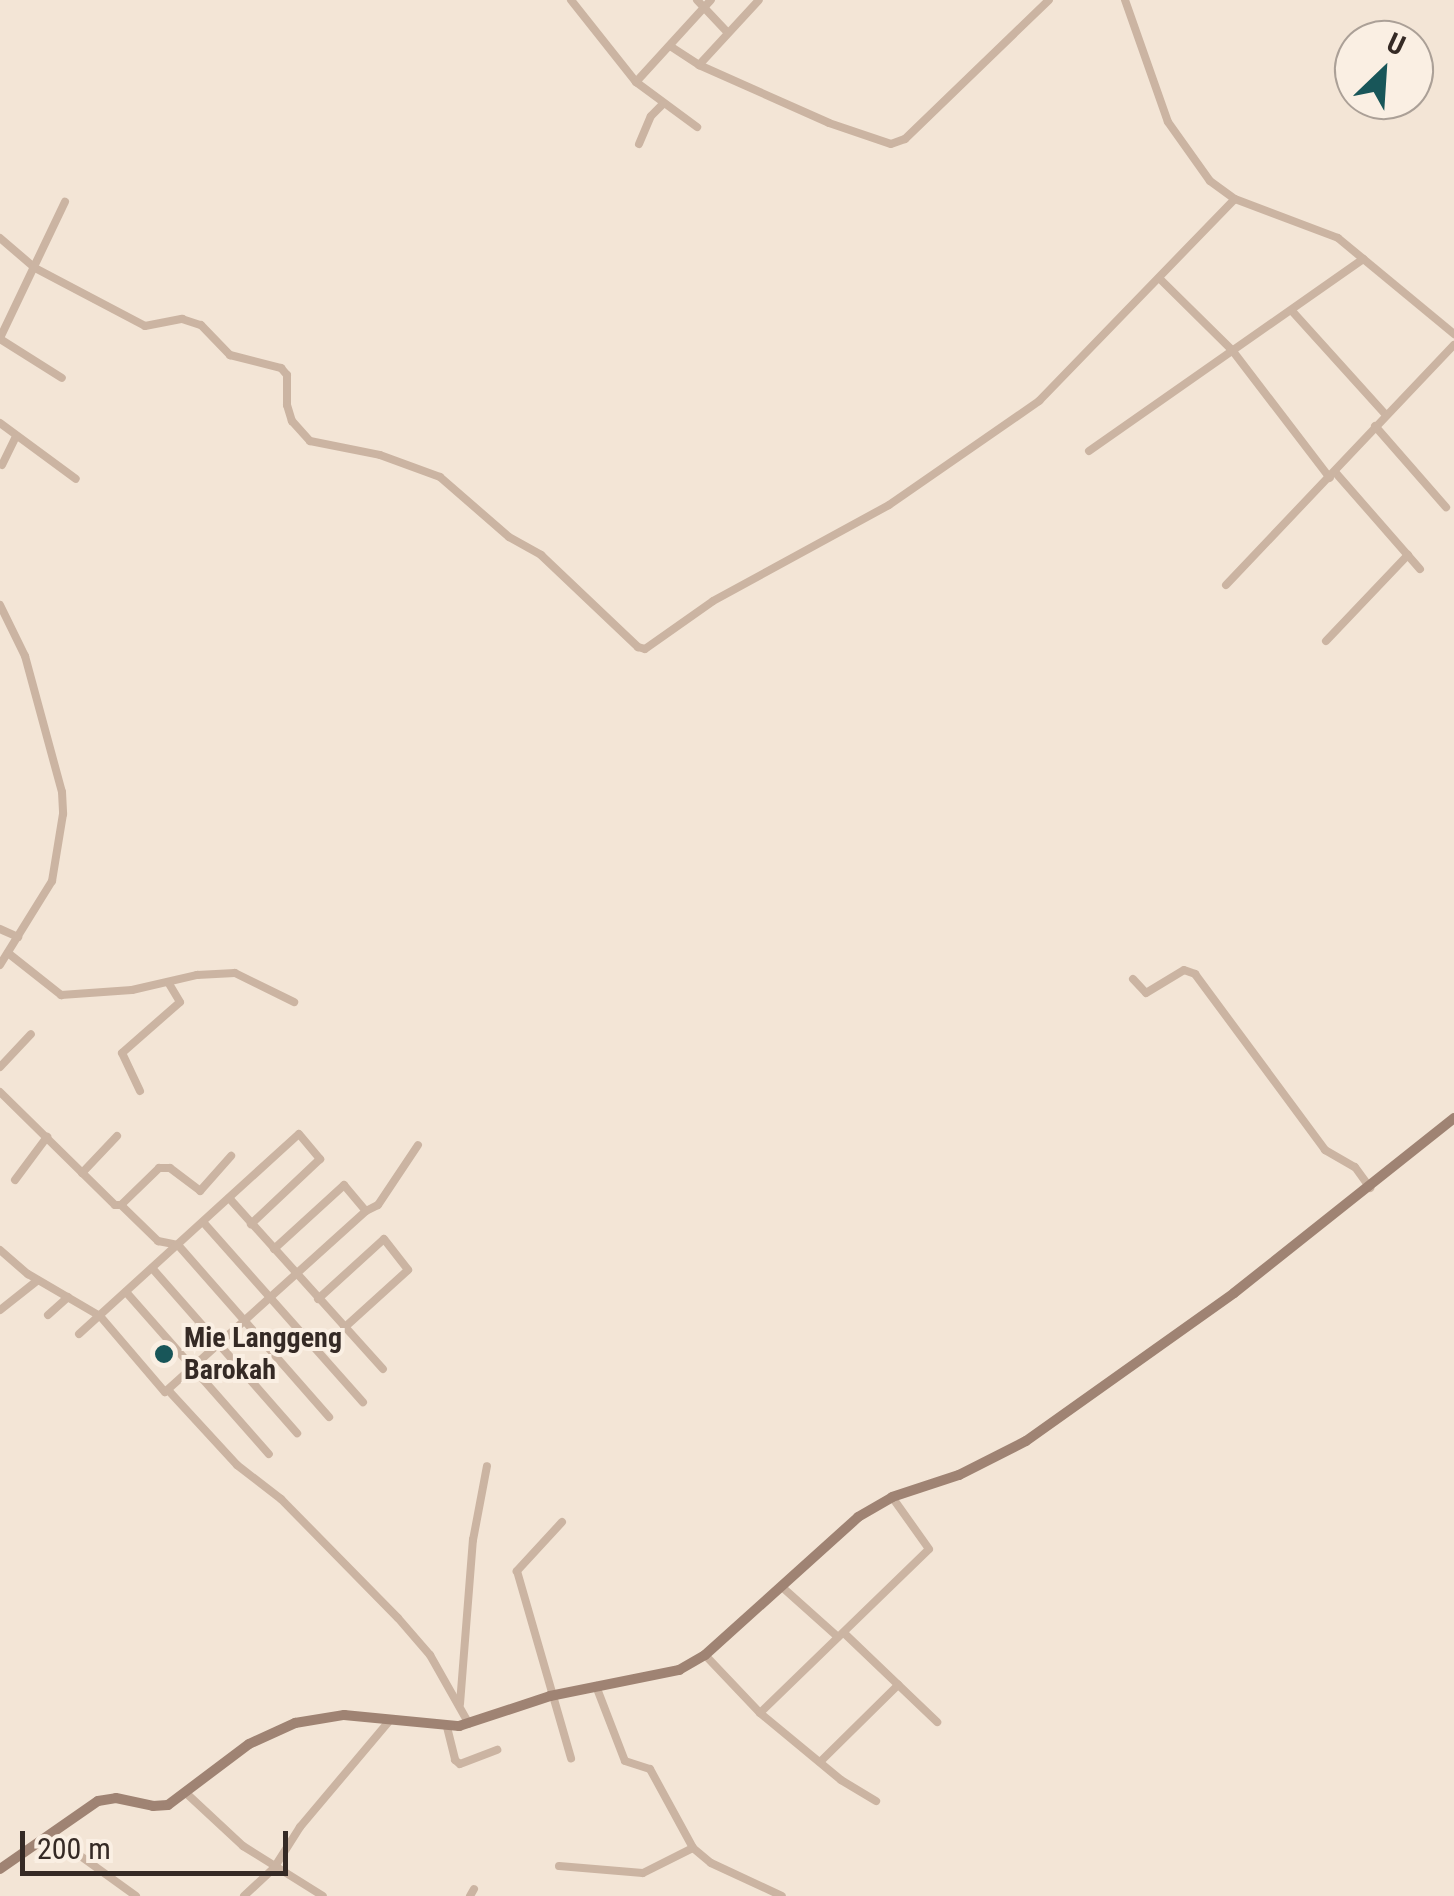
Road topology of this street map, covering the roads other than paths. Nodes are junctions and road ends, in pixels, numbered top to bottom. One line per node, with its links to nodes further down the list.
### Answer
1 (571, 0): 10 (street)
2 (711, 0): 6 (street)
3 (759, 0): 7 (street)
4 (1049, 0): 9 (street)
5 (1125, 0): 14 (street)
6 (700, 4): 7 (street); 8 (street)
7 (728, 34): 9 (street)
8 (670, 46): 9 (street); 10 (street)
9 (699, 65)
10 (636, 82): 11 (street)
11 (662, 105): 12 (street); 13 (street)
12 (697, 127)
13 (640, 144)
14 (1235, 199): 17 (street); 19 (street)
15 (65, 202): 18 (street)
16 (0, 238): 18 (street)
17 (1363, 258): 20 (street); 21 (street)
18 (35, 268): 19 (street); 22 (street)
19 (1159, 278): 24 (street)
20 (1292, 312): 24 (street); 26 (street)
21 (1454, 334)
22 (0, 338): 25 (street)
23 (1454, 345): 26 (street)
24 (1232, 350): 30 (street); 32 (street)
25 (62, 378)
26 (1386, 415): 28 (street)
27 (0, 423): 29 (street)
28 (1376, 426): 32 (street); 34 (street)
29 (16, 436): 31 (street); 33 (street)
30 (1089, 451)
31 (2, 465)
32 (1332, 475): 35 (street); 37 (street)
33 (76, 480)
34 (1446, 507)
35 (1408, 555): 36 (street); 39 (street)
36 (1420, 569)
37 (1226, 585)
38 (0, 604): 41 (street)
39 (1326, 641)
40 (0, 929): 41 (street)
41 (18, 937): 42 (street)
42 (8, 953): 43 (street); 45 (street)
43 (0, 965)
44 (1133, 979): 58 (street)
45 (168, 982): 46 (street); 49 (street)
46 (294, 1002)
47 (31, 1034): 48 (street)
48 (0, 1067)
49 (140, 1090)
50 (0, 1092): 53 (street)
51 (1454, 1118): 58 (main road)
52 (117, 1136): 56 (street)
53 (46, 1137): 56 (street); 57 (street)
54 (418, 1145): 61 (street)
55 (231, 1156): 60 (street)
56 (82, 1174): 60 (street)
57 (14, 1180)
58 (1370, 1188): 91 (main road)
59 (229, 1198): 62 (street); 63 (street); 63 (street)
60 (121, 1205): 64 (street)
61 (366, 1211): 66 (street); 70 (street)
62 (203, 1222): 64 (street); 74 (street)
63 (251, 1224): 66 (street)
64 (178, 1245): 69 (street); 79 (street)
65 (0, 1250): 67 (street)
66 (274, 1250): 70 (street)
67 (8, 1258): 68 (street); 71 (street)
68 (0, 1265)
69 (152, 1268): 72 (street); 82 (street)
70 (296, 1274): 74 (street); 75 (street)
71 (38, 1280): 73 (street); 76 (street)
72 (126, 1292): 78 (street); 83 (street)
73 (68, 1297): 77 (street); 78 (street)
74 (269, 1298): 79 (street); 86 (street)
75 (318, 1299): 80 (street); 80 (street)
76 (0, 1310)
77 (48, 1315)
78 (100, 1316): 81 (street); 85 (street)
79 (243, 1322): 82 (street); 87 (street)
80 (344, 1328): 84 (street)
81 (79, 1334)
82 (217, 1345): 83 (street); 88 (street)
83 (191, 1369): 85 (street); 89 (street)
84 (383, 1369)
85 (168, 1390): 99 (street)
86 (363, 1402)
87 (329, 1418)
88 (298, 1434)
89 (269, 1454)
90 (488, 1466): 99 (street)
91 (892, 1497): 93 (main road); 94 (street)
92 (562, 1522): 98 (street)
93 (782, 1587): 94 (street); 95 (main road)
94 (841, 1635): 96 (street); 100 (street)
95 (705, 1656): 97 (main road); 100 (street)
96 (898, 1685): 102 (street); 107 (street)
97 (596, 1686): 98 (main road); 111 (street)
98 (550, 1696): 103 (main road); 106 (street)
99 (460, 1704): 103 (street)
100 (760, 1713): 107 (street)
101 (391, 1720): 104 (main road); 108 (main road); 113 (street)
102 (938, 1722)
103 (469, 1724): 104 (main road)
104 (447, 1726): 105 (street)
105 (497, 1750)
106 (570, 1758)
107 (820, 1762): 109 (street)
108 (186, 1793): 110 (main road); 113 (street)
109 (876, 1801)
110 (50, 1834): 114 (main road); 115 (street)
111 (694, 1848): 112 (street); 118 (street)
112 (559, 1866)
113 (274, 1868): 116 (street); 117 (street)
114 (0, 1869)
115 (136, 1896)
116 (244, 1896)
117 (322, 1896)
118 (782, 1896)

